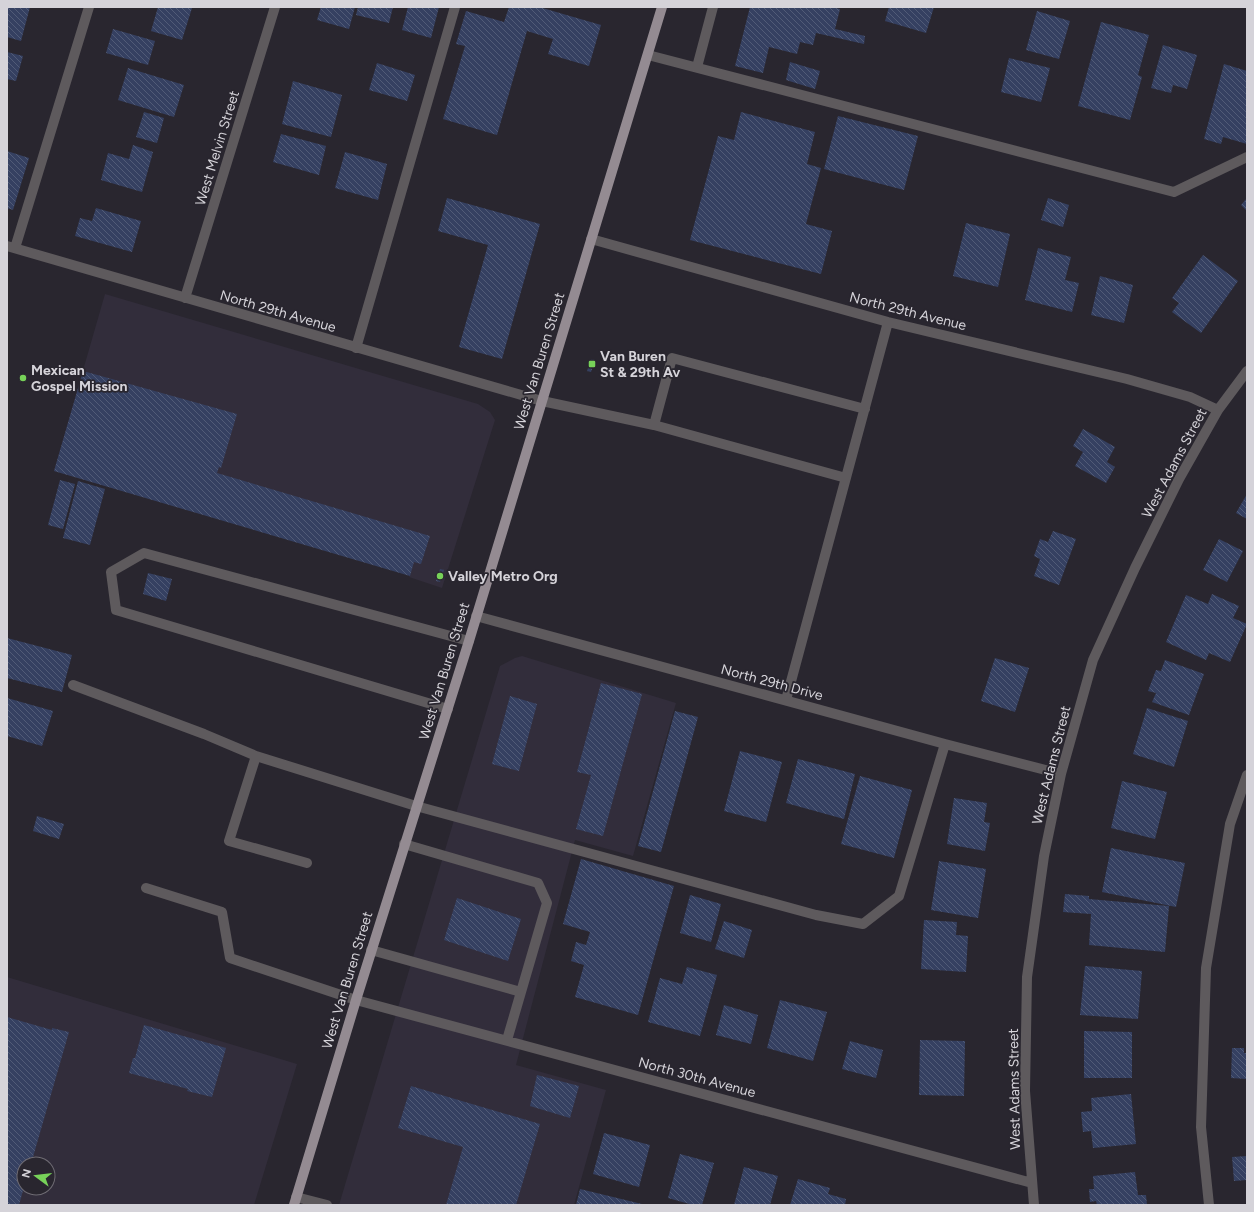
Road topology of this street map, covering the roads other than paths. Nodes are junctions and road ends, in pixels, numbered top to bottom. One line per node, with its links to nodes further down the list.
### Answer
1 (89, 7): 10 (street)
2 (275, 7): 11 (street, West Melvin Street)
3 (455, 7): 13 (street)
4 (662, 7): 6 (main road, West Van Buren Street)
5 (713, 7): 7 (street)
6 (648, 55): 7 (street); 9 (main road, West Van Buren Street)
7 (697, 67): 8 (street)
8 (1247, 157)
9 (591, 239): 12 (street, North 29th Avenue); 15 (main road, West Van Buren Street)
10 (11, 247): 11 (street, North 29th Avenue)
11 (185, 298): 13 (street, North 29th Avenue)
12 (888, 322): 16 (street); 17 (street, North 29th Avenue)
13 (356, 348): 15 (street, North 29th Avenue)
14 (1247, 371): 17 (street, West Adams Street)
15 (542, 401): 18 (street, North 29th Avenue); 20 (main road, West Van Buren Street)
16 (865, 409): 18 (street); 19 (street)
17 (1218, 410): 27 (street, West Adams Street)
18 (654, 425): 19 (street, North 29th Avenue)
19 (846, 478): 23 (street)
20 (476, 616): 21 (main road, West Van Buren Street); 23 (street, North 29th Drive)
21 (469, 641): 24 (main road, West Van Buren Street); 24 (street)
22 (73, 685): 26 (street)
23 (786, 700): 25 (street, North 29th Drive)
24 (448, 709): 29 (main road, West Van Buren Street)
25 (945, 744): 27 (street, North 29th Drive); 29 (street)
26 (256, 756): 29 (street); 31 (street)
27 (1061, 774): 37 (street, West Adams Street)
28 (1247, 775): 41 (street)
29 (416, 806): 30 (main road, West Van Buren Street)
30 (404, 844): 33 (main road, West Van Buren Street); 34 (street)
31 (307, 863)
32 (146, 888): 35 (street, North 30th Avenue)
33 (371, 950): 34 (street); 35 (main road, West Van Buren Street)
34 (521, 992): 36 (street)
35 (356, 1000): 36 (street, North 30th Avenue); 38 (main road, West Van Buren Street)
36 (507, 1040): 37 (street, North 30th Avenue)
37 (1032, 1183): 40 (street, West Adams Street)
38 (295, 1201): 39 (street)
39 (327, 1205)
40 (1034, 1205)
41 (1209, 1205)

